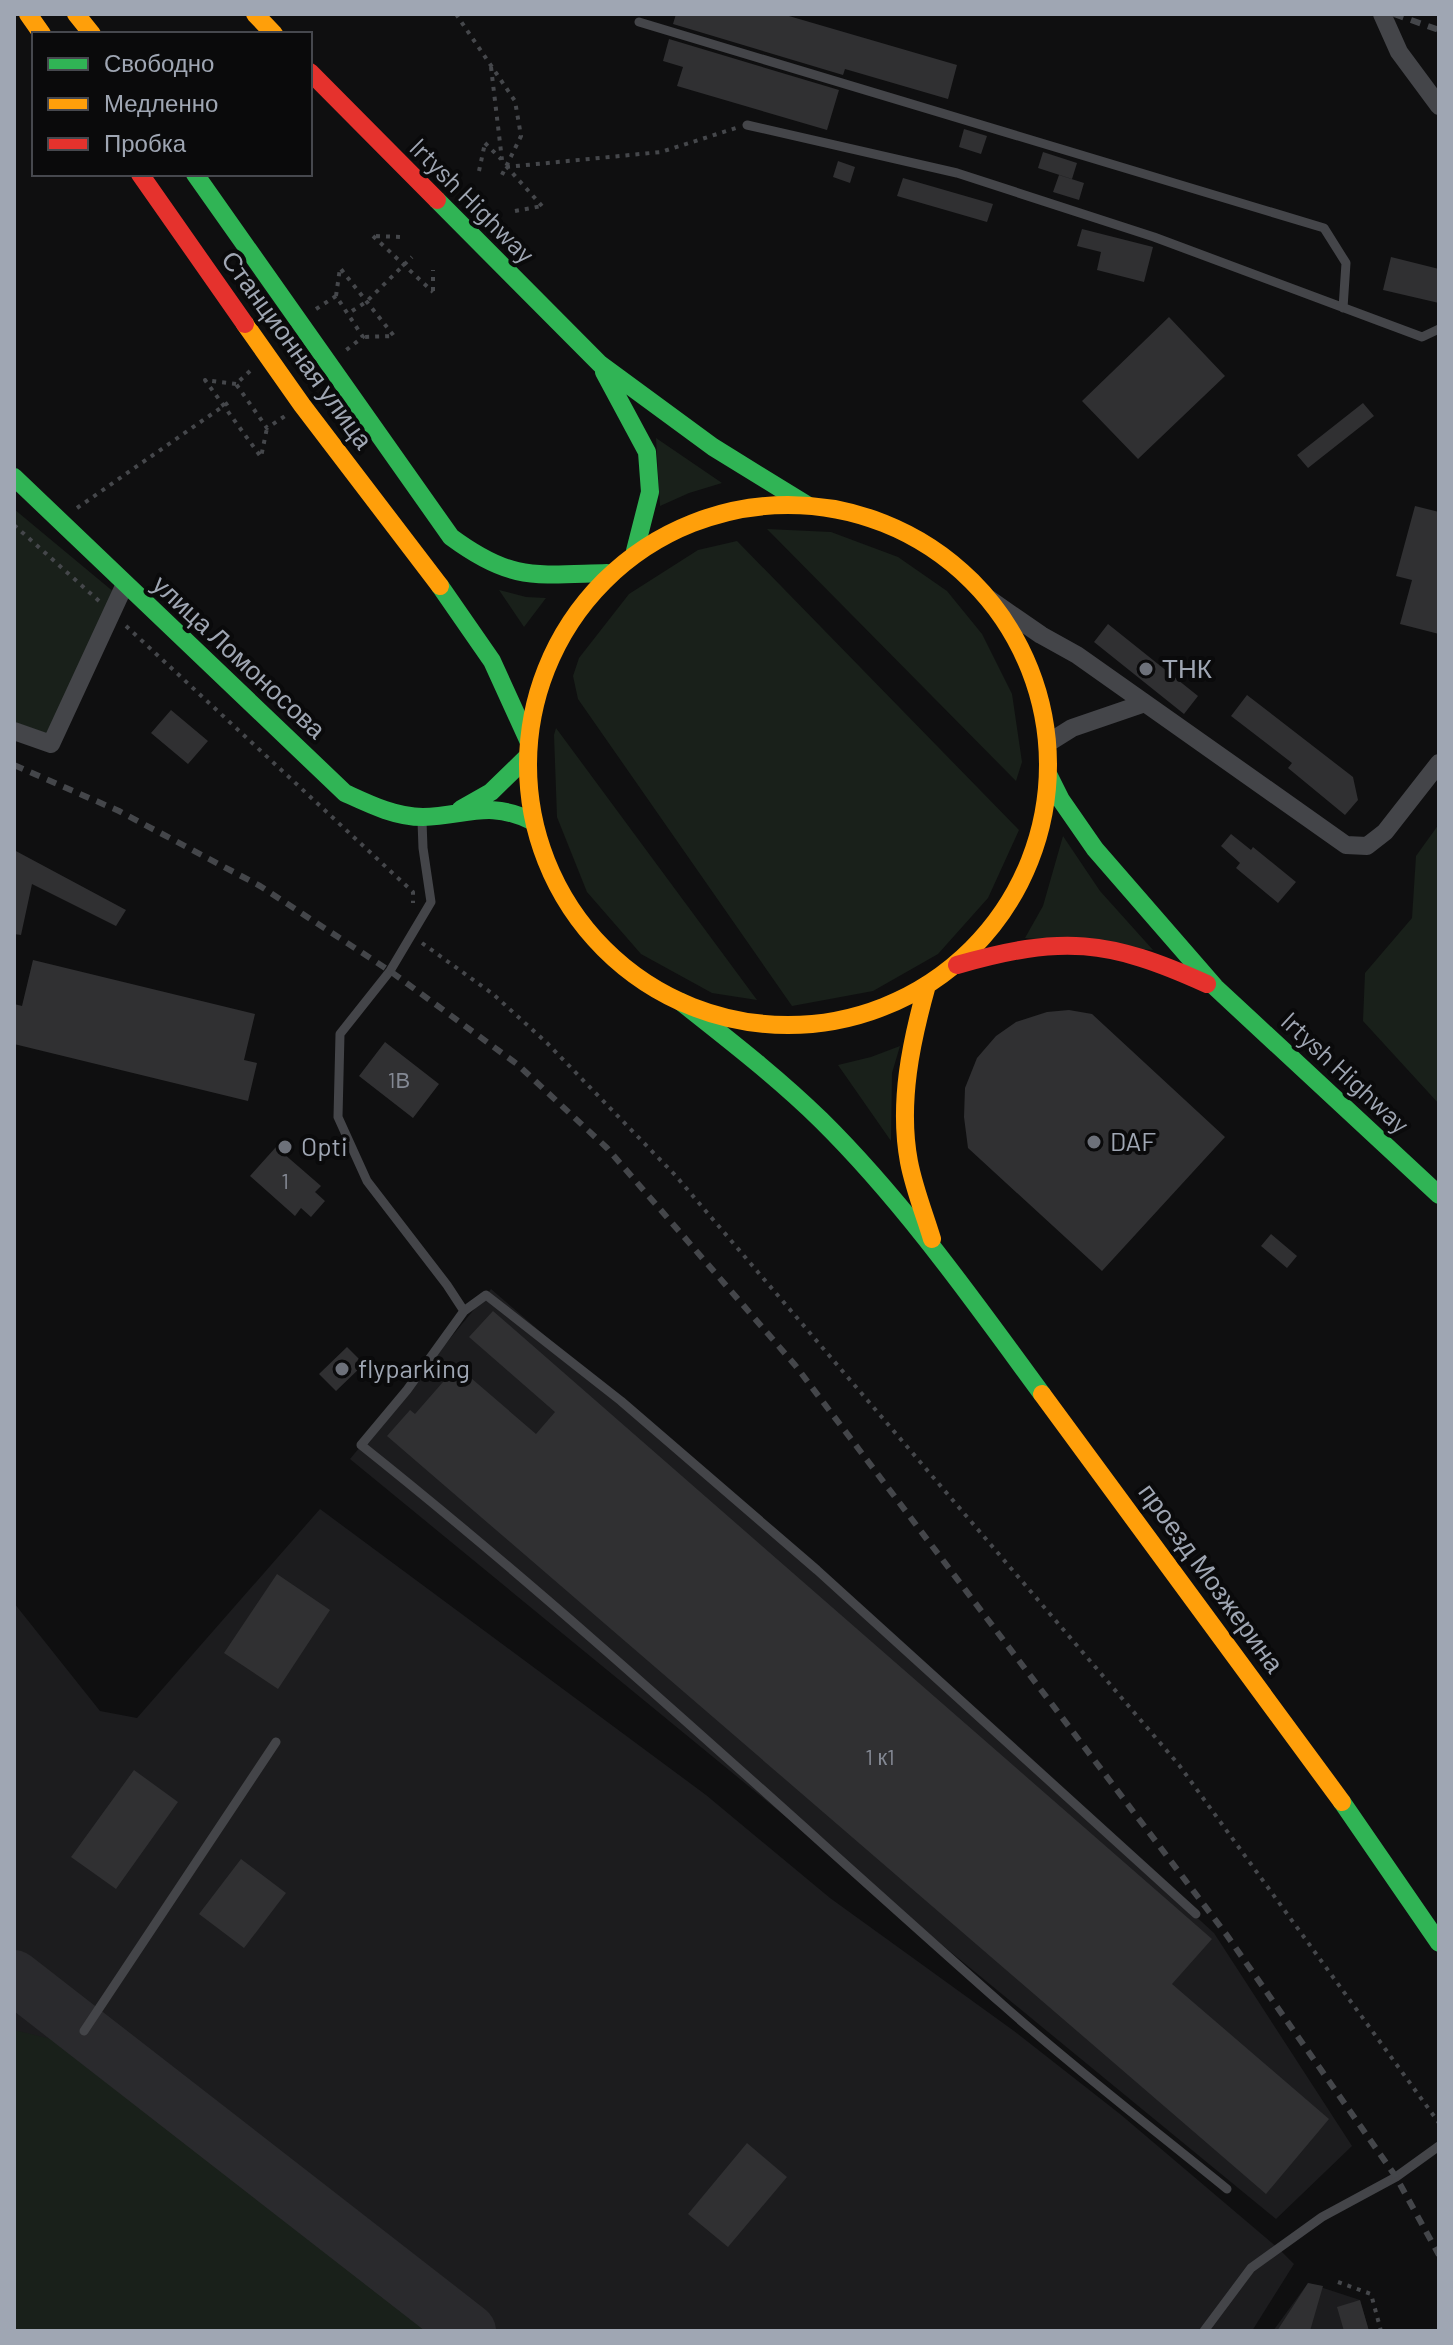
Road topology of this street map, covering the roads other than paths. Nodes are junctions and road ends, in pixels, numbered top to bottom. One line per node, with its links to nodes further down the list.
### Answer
1 (28, 14): 6 (main road)
2 (76, 14): 7 (main road)
3 (255, 14): 8 (main road)
4 (1382, 14): 10 (street)
5 (639, 22): 14 (lane)
6 (41, 32)
7 (90, 32)
8 (272, 32)
9 (312, 74): 16 (main road, Irtysh Highway)
10 (1439, 106)
11 (747, 125): 14 (lane)
12 (141, 176): 26 (main road, Станционная улица)
13 (196, 176): 20 (main road, Станционная улица)
14 (1343, 308): 15 (lane)
15 (1439, 329)
16 (600, 364): 18 (main road); 19 (main road)
17 (14, 477): 21 (main road, улица Ломоносова)
18 (807, 505): 19 (main road); 22 (main road)
19 (635, 551): 20 (main road)
20 (607, 573): 26 (main road)
21 (125, 584): 24 (street); 30 (main road, улица Ломоносова)
22 (989, 599): 23 (street); 25 (main road)
23 (1145, 703): 25 (street); 27 (street)
24 (14, 731)
25 (1048, 743): 28 (main road)
26 (528, 749): 29 (main road); 31 (main road)
27 (1439, 763)
28 (1049, 776): 32 (main road); 34 (main road)
29 (457, 811): 30 (main road, улица Ломоносова); 31 (main road)
30 (422, 817): 38 (lane)
31 (534, 822): 35 (main road)
32 (955, 965): 33 (main road); 34 (main road)
33 (927, 985): 35 (main road); 37 (main road, проезд Мозжерина)
34 (1215, 987): 36 (main road, Irtysh Highway)
35 (681, 1002): 37 (main road, проезд Мозжерина)
36 (1439, 1195)
37 (934, 1247): 41 (main road, проезд Мозжерина)
38 (464, 1311): 40 (lane); 44 (lane)
39 (276, 1742): 42 (lane)
40 (1196, 1914)
41 (1439, 1943)
42 (84, 2031)
43 (1439, 2146): 45 (lane)
44 (1227, 2189)
45 (1204, 2331)

